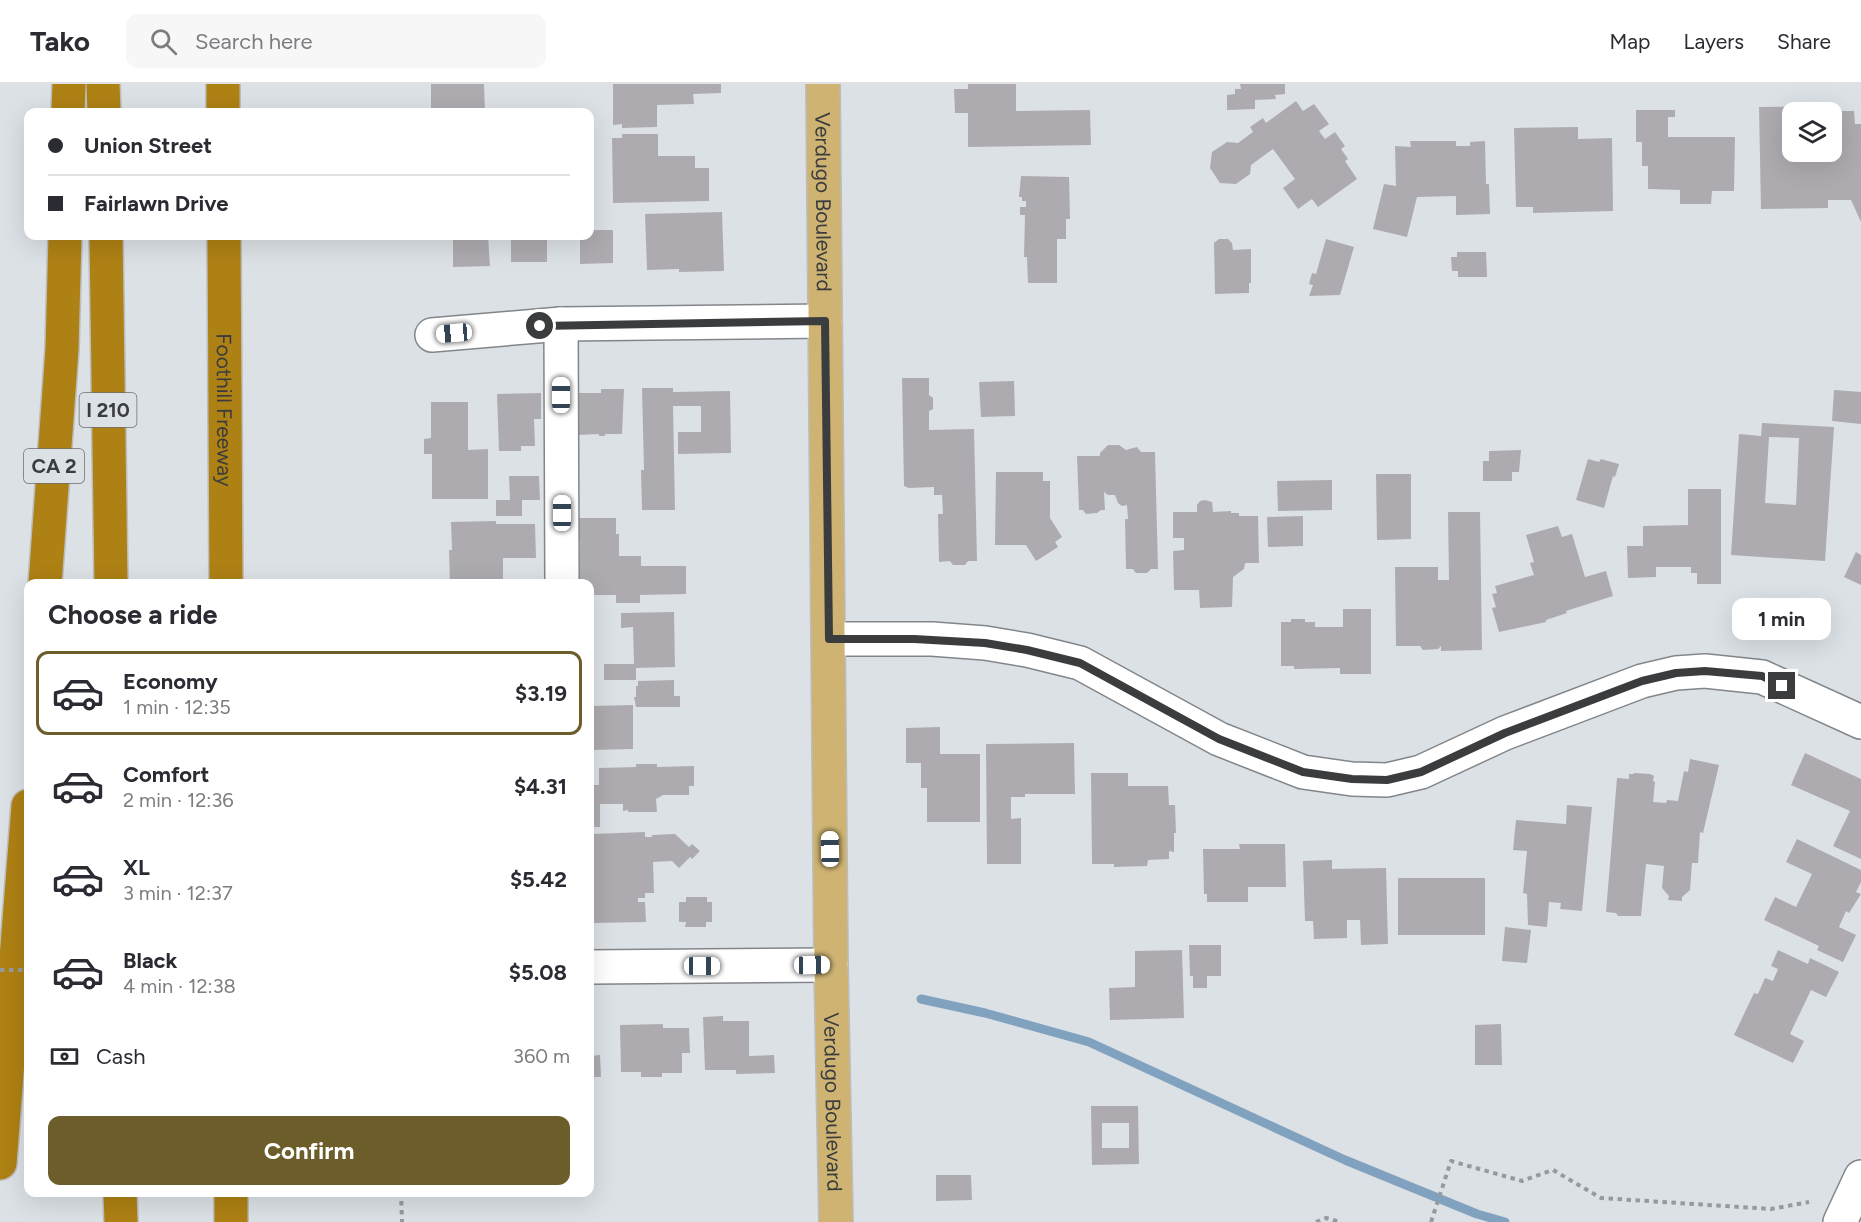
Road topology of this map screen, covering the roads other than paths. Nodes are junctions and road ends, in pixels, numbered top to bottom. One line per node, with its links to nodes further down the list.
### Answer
1 (69, 84): 5 (highway)
2 (104, 84): 6 (highway)
3 (223, 84): 7 (highway)
4 (823, 84): 11 (main road, Verdugo Boulevard)
5 (68, 108)
6 (104, 108)
7 (223, 108)
8 (65, 240): 14 (highway, CA 2)
9 (106, 240): 15 (highway, I 210)
10 (224, 240): 16 (highway, Foothill Freeway)
11 (825, 321): 12 (street); 18 (main road, Verdugo Boulevard)
12 (561, 324): 13 (street); 17 (street)
13 (432, 335)
14 (45, 579)
15 (111, 579)
16 (226, 579)
17 (562, 579)
18 (829, 639): 19 (street); 21 (main road, Verdugo Boulevard)
19 (1861, 722)
20 (24, 857): 23 (highway)
21 (831, 965): 22 (street); 29 (main road, Verdugo Boulevard)
22 (594, 967)
23 (0, 1163)
24 (1861, 1177): 30 (street)
25 (120, 1197): 27 (highway)
26 (231, 1197): 28 (highway)
27 (121, 1222)
28 (231, 1222)
29 (836, 1222)
30 (1840, 1222)

